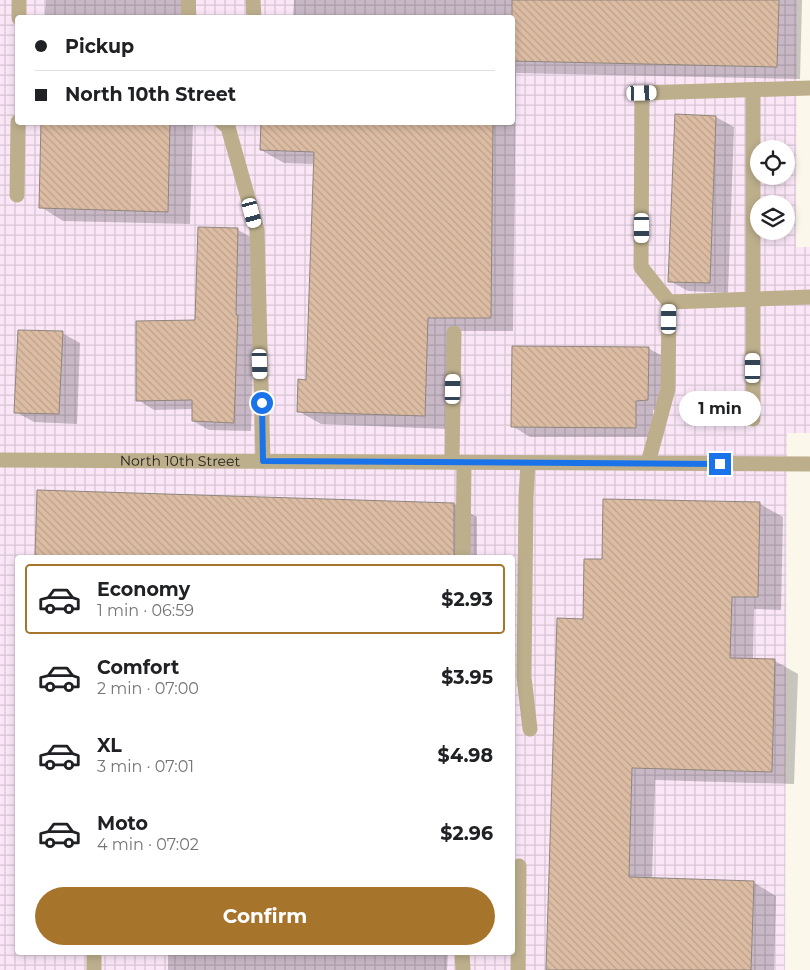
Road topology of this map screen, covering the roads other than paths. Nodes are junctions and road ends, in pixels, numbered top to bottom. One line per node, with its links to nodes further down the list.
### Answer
1 (19, 0): 4 (street)
2 (188, 0): 5 (street)
3 (254, 0): 6 (street)
4 (19, 15)
5 (189, 15)
6 (254, 15)
7 (810, 88): 8 (street)
8 (753, 90): 13 (street); 14 (street)
9 (18, 125): 11 (street)
10 (227, 125): 18 (street)
11 (17, 195)
12 (810, 297): 13 (street)
13 (753, 299): 14 (street); 16 (street)
14 (670, 302): 21 (street)
15 (454, 334): 19 (street)
16 (753, 419)
17 (0, 460): 18 (street, North 10th Street)
18 (263, 461): 19 (street, North 10th Street)
19 (458, 462): 20 (street, North 10th Street); 23 (street)
20 (528, 463): 21 (street, North 10th Street); 24 (street)
21 (648, 463): 22 (street, North 10th Street)
22 (810, 464)
23 (463, 555)
24 (530, 729)
25 (518, 866): 30 (street)
26 (94, 955): 28 (street)
27 (462, 955): 29 (street)
28 (94, 970)
29 (463, 970)
30 (518, 970)

